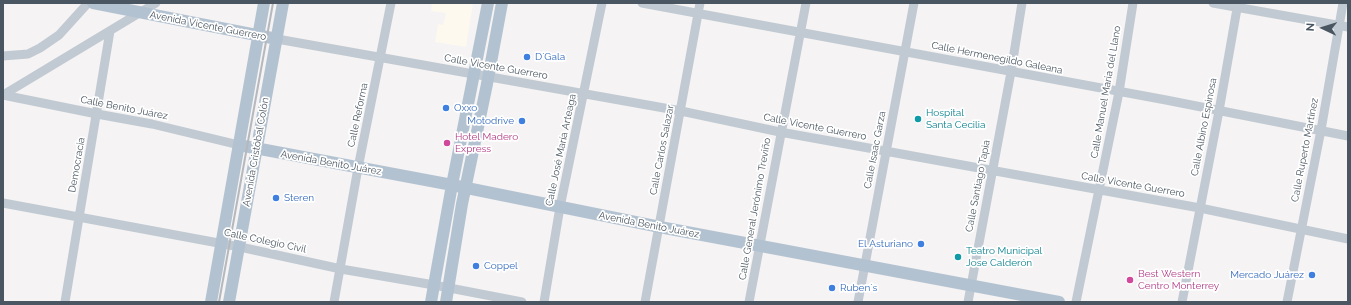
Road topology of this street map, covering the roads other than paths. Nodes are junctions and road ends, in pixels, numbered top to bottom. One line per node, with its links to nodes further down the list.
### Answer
1 (88, 3): 27 (street)
2 (93, 3): 19 (main road, Avenida Vicente Guerrero)
3 (156, 3): 19 (street)
4 (264, 3): 24 (main road, Avenida Cristóbal Colón)
5 (283, 3): 25 (main road, Avenida Cristóbal Colón)
6 (391, 3): 28 (street, Calle Reforma)
7 (488, 3): 30 (main road)
8 (502, 3): 31 (main road)
9 (602, 3): 33 (street, Calle José María Arteaga)
10 (642, 3): 20 (street, Calle Hermenegildo Galeana)
11 (700, 3): 20 (street, Calle Carlos Salazar)
12 (806, 3): 23 (street, Calle General Jerónimo Treviño)
13 (914, 3): 26 (street, Calle Isaac Garza)
14 (1022, 3): 29 (street, Calle Santiago Tapia)
15 (1133, 3): 32 (street, Calle Manuel Maria del Llano)
16 (1213, 3): 18 (street)
17 (1343, 3): 21 (street, Calle Ruperto Martínez)
18 (1238, 5): 21 (street); 36 (street, Calle Albino Espinosa)
19 (141, 13): 22 (street); 24 (main road, Avenida Vicente Guerrero)
20 (698, 14): 23 (street, Calle Hermenegildo Galeana); 35 (street, Calle Carlos Salazar)
21 (1343, 26): 38 (street, Calle Ruperto Martínez)
22 (110, 31): 34 (street); 37 (street, Democracia)
23 (800, 32): 26 (street, Calle Hermenegildo Galeana); 39 (street, Calle General Jerónimo Treviño)
24 (258, 36): 25 (main road, Avenida Vicente Guerrero); 41 (main road, Avenida Cristóbal Colón)
25 (277, 39): 28 (street, Calle Vicente Guerrero); 42 (main road, Avenida Cristóbal Colón)
26 (906, 51): 29 (street, Calle Hermenegildo Galeana); 43 (street, Calle Isaac Garza)
27 (3, 56)
28 (381, 57): 30 (street, Calle Vicente Guerrero); 44 (street, Calle Reforma)
29 (1011, 72): 32 (street, Calle Hermenegildo Galeana); 45 (street, Calle Santiago Tapia)
30 (475, 74): 31 (street, Calle Vicente Guerrero); 46 (main road)
31 (489, 76): 33 (street, Calle Vicente Guerrero); 47 (main road)
32 (1119, 92): 36 (street, Calle Hermenegildo Galeana); 48 (street, Calle Manuel Maria del Llano)
33 (584, 94): 35 (street, Calle Vicente Guerrero); 50 (street, Calle José María Arteaga)
34 (3, 95): 37 (street, Calle Benito Juárez)
35 (681, 111): 39 (street, Calle Vicente Guerrero); 53 (street, Calle Carlos Salazar)
36 (1219, 111): 38 (street, Calle Hermenegildo Galeana); 51 (street, Calle Albino Espinosa)
37 (97, 114): 41 (street, Calle Benito Juárez); 52 (street, Democracia)
38 (1321, 130): 40 (street, Calle Hermenegildo Galeana); 54 (street, Calle Ruperto Martínez)
39 (780, 132): 43 (street, Calle Vicente Guerrero); 57 (street, Calle General Jerónimo Treviño)
40 (1348, 136)
41 (239, 145): 42 (main road, Avenida Benito Juárez); 56 (main road, Avenida Cristóbal Colón)
42 (256, 149): 44 (main road, Avenida Benito Juárez); 58 (main road, Avenida Cristóbal Colón)
43 (886, 151): 45 (street, Calle Vicente Guerrero); 59 (street, Calle Isaac Garza)
44 (358, 168): 46 (main road, Avenida Benito Juárez); 60 (street, Calle Reforma)
45 (992, 171): 48 (street, Calle Vicente Guerrero); 62 (street, Calle Santiago Tapia)
46 (452, 185): 47 (main road, Avenida Benito Juárez); 61 (main road)
47 (466, 188): 50 (main road, Avenida Benito Juárez); 63 (main road)
48 (1099, 190): 51 (street, Calle Vicente Guerrero); 77 (street, Calle Manuel Maria del Llano)
49 (3, 203): 52 (street, Calle Colegio Civil)
50 (560, 207): 53 (main road, Avenida Benito Juárez); 71 (street, Calle José María Arteaga)
51 (1200, 208): 54 (street, Calle Vicente Guerrero); 78 (street, Calle Albino Espinosa)
52 (79, 217): 56 (street, Calle Colegio Civil); 64 (street, Democracia)
53 (658, 227): 57 (main road, Avenida Benito Juárez); 72 (street, Calle Carlos Salazar)
54 (1300, 229): 55 (street, Calle Vicente Guerrero); 79 (street, Calle Ruperto Martínez)
55 (1348, 239)
56 (221, 243): 58 (street, Calle Colegio Civil); 65 (main road, Avenida Cristóbal Colón)
57 (760, 246): 59 (main road, Avenida Benito Juárez); 73 (street, Calle General Jerónimo Treviño)
58 (240, 247): 60 (street, Calle Colegio Civil); 66 (main road, Avenida Cristóbal Colón)
59 (864, 266): 62 (main road, Avenida Benito Juárez); 74 (street, Calle Isaac Garza)
60 (341, 269): 61 (street, Calle Colegio Civil); 67 (street, Calle Reforma)
61 (434, 285): 63 (street, Calle Colegio Civil); 68 (main road)
62 (971, 285): 75 (street, Calle Santiago Tapia); 76 (main road, Avenida Benito Juárez)
63 (448, 287): 69 (main road); 70 (street, Calle Colegio Civil)
64 (65, 302)
65 (211, 302)
66 (229, 302)
67 (334, 302)
68 (431, 302)
69 (446, 302)
70 (522, 302)
71 (544, 302)
72 (645, 302)
73 (749, 302)
74 (858, 302)
75 (968, 302)
76 (1059, 302)
77 (1076, 302)
78 (1182, 302)
79 (1287, 302)

